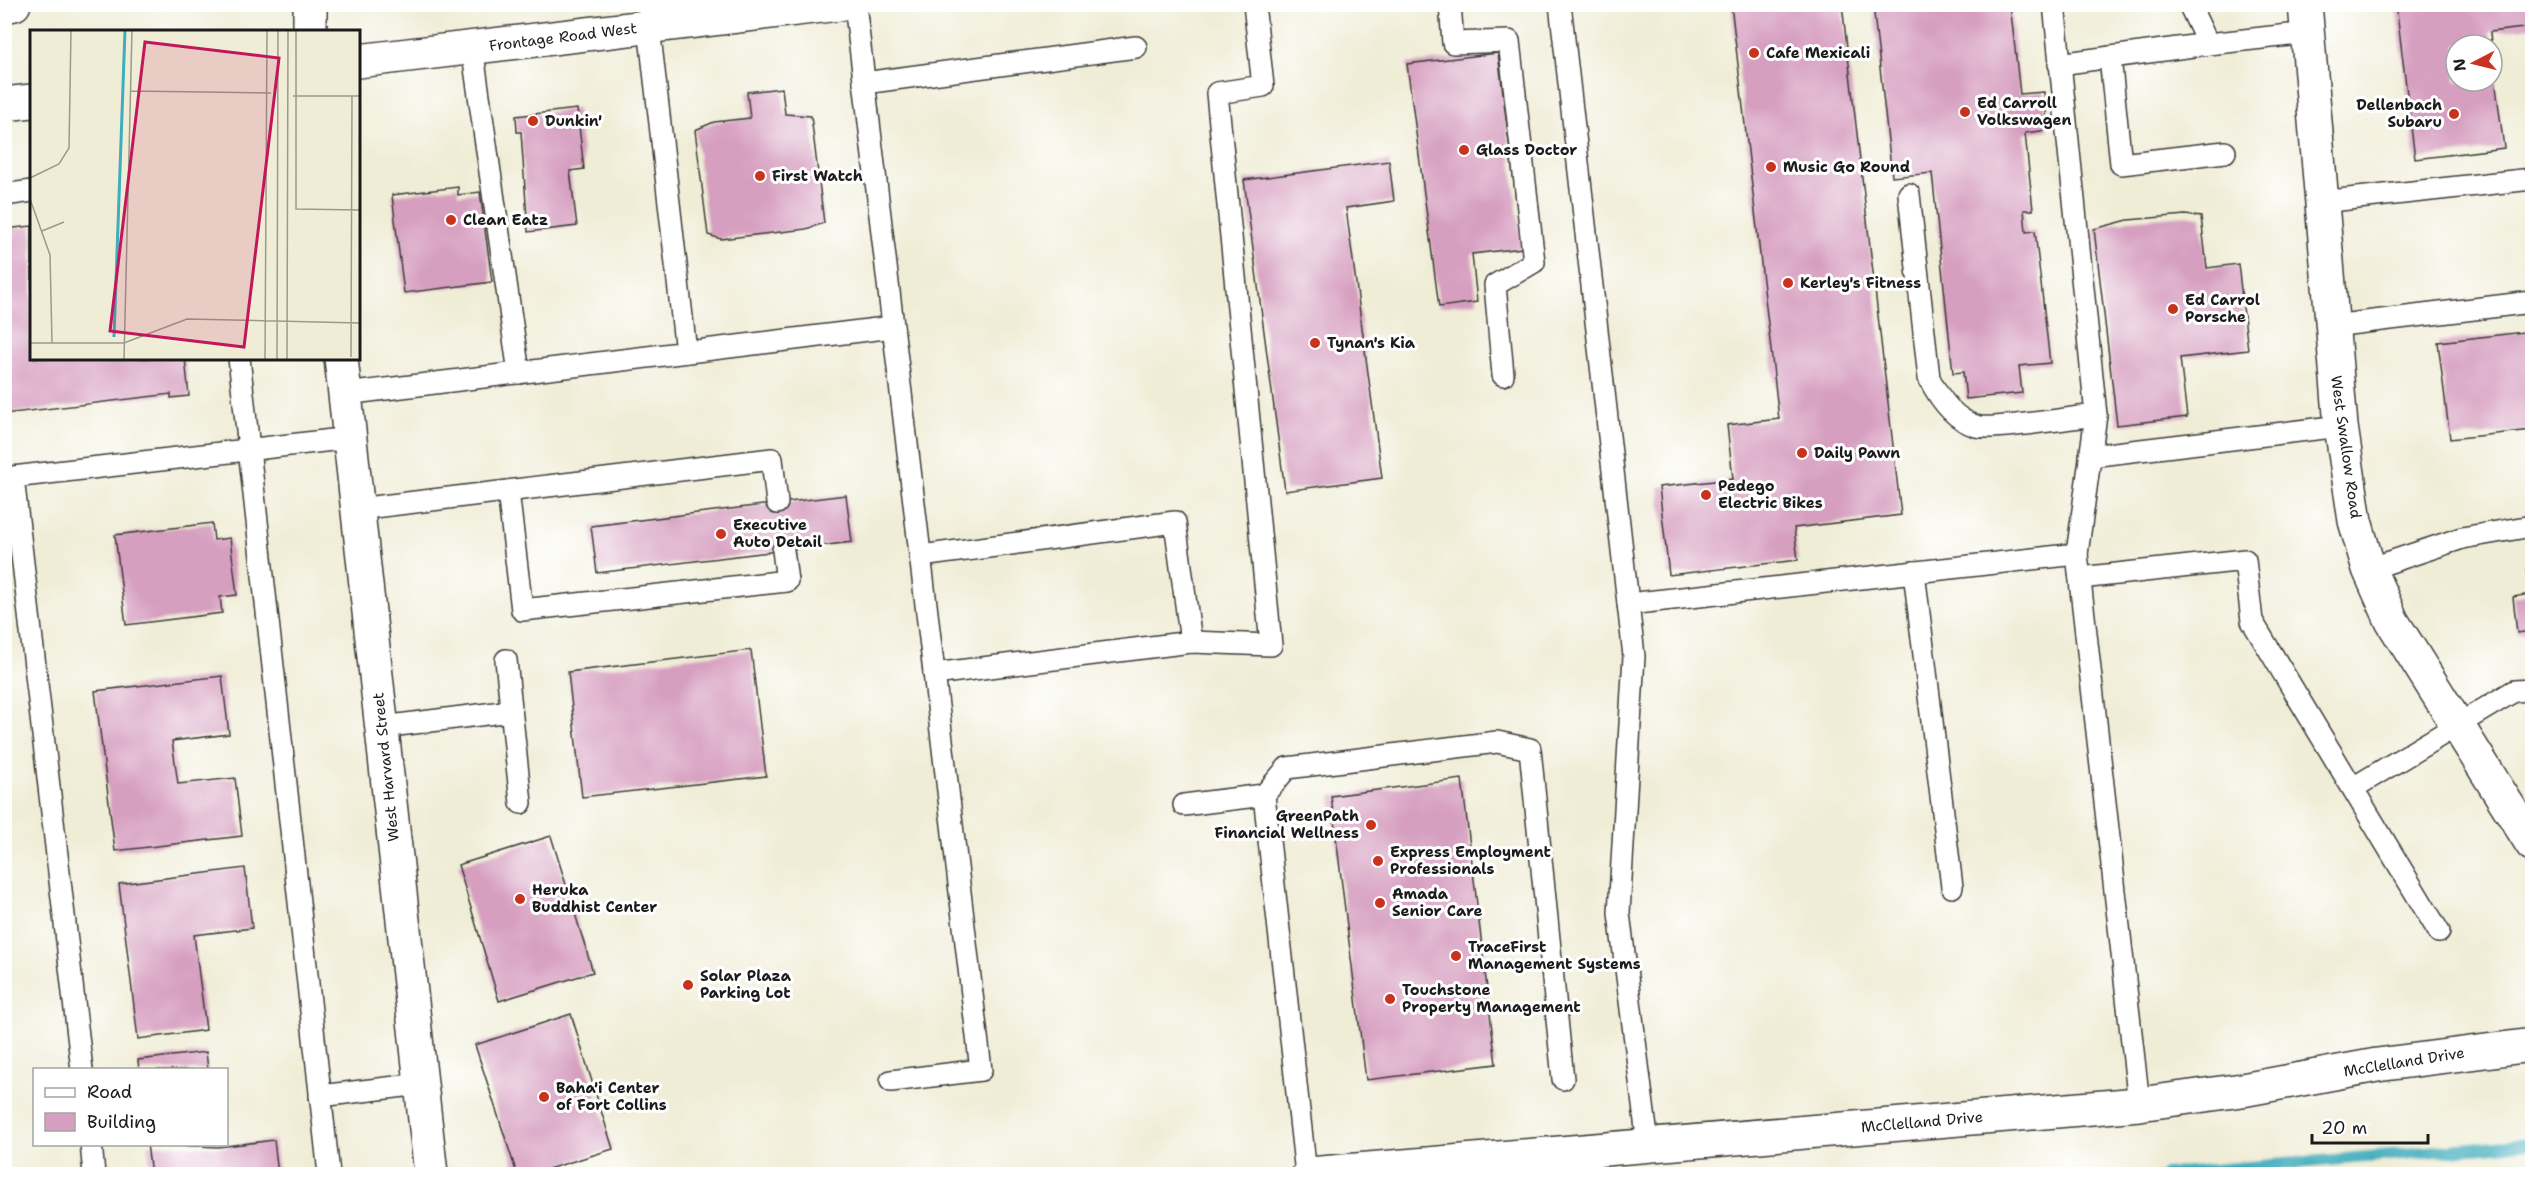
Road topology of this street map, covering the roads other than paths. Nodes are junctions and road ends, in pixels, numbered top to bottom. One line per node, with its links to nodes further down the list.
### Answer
1 (14, 4): 10 (main road)
2 (310, 4): 13 (main road)
3 (839, 4): 12 (main road, Frontage Road West)
4 (855, 4): 20 (lane)
5 (1254, 4): 54 (lane)
6 (1450, 4): 36 (lane)
7 (1560, 4): 53 (lane)
8 (2054, 4): 19 (lane)
9 (2188, 4): 14 (lane)
10 (4, 6)
11 (2307, 19): 14 (lane); 28 (main road, West Swallow Road)
12 (649, 27): 15 (main road, Frontage Road West); 32 (lane)
13 (310, 30)
14 (2208, 44): 17 (lane)
15 (472, 47): 18 (main road, Frontage Road West); 35 (lane)
16 (1136, 47): 20 (lane)
17 (2110, 57): 19 (lane); 23 (lane)
18 (360, 61)
19 (2059, 64): 38 (lane)
20 (864, 83): 31 (lane)
21 (30, 101): 22 (main road)
22 (4, 104)
23 (2225, 152)
24 (2532, 179): 28 (lane)
25 (30, 191): 27 (lane)
26 (1909, 194): 38 (lane)
27 (4, 195)
28 (2322, 202): 30 (main road, West Swallow Road)
29 (2532, 302): 30 (lane)
30 (2332, 326): 39 (main road, West Swallow Road)
31 (893, 327): 32 (lane); 49 (lane)
32 (686, 352): 35 (lane)
33 (239, 360): 41 (lane)
34 (341, 360): 37 (main road, West Harvard Street)
35 (519, 373): 37 (lane)
36 (1503, 375)
37 (345, 394): 40 (main road, West Harvard Street)
38 (2096, 415): 42 (lane)
39 (2341, 426): 42 (lane); 50 (main road, West Swallow Road)
40 (350, 438): 41 (lane); 45 (main road, West Harvard Street)
41 (249, 449): 69 (lane); 73 (lane)
42 (2090, 456): 48 (lane)
43 (508, 491): 44 (lane); 45 (lane); 47 (lane)
44 (777, 503)
45 (357, 509): 60 (main road, West Harvard Street)
46 (2532, 526): 50 (lane)
47 (783, 550)
48 (2077, 554): 51 (lane); 52 (lane)
49 (921, 556): 54 (lane); 56 (lane)
50 (2369, 569): 59 (main road, West Swallow Road)
51 (1914, 572): 53 (lane); 66 (lane)
52 (2080, 578): 61 (lane); 74 (lane)
53 (1628, 604): 75 (lane)
54 (1191, 642): 56 (lane)
55 (506, 660): 58 (lane)
56 (934, 674): 71 (lane)
57 (2532, 690): 59 (lane)
58 (512, 711): 60 (lane); 63 (lane)
59 (2457, 726): 61 (lane); 65 (main road, West Swallow Road)
60 (382, 727): 72 (main road, West Harvard Street)
61 (2353, 788): 67 (lane)
62 (1264, 795): 64 (lane); 70 (lane); 80 (lane)
63 (521, 803)
64 (1184, 805)
65 (2532, 844)
66 (1952, 887)
67 (2439, 932)
68 (2532, 1045): 74 (main road, McClelland Drive)
69 (82, 1068)
70 (1563, 1079)
71 (891, 1080)
72 (421, 1084): 73 (lane); 79 (main road, West Harvard Street)
73 (320, 1096): 78 (lane)
74 (2139, 1104): 75 (main road, McClelland Drive)
75 (1648, 1144): 80 (main road, McClelland Drive)
76 (91, 1146): 77 (lane)
77 (94, 1174)
78 (329, 1174)
79 (431, 1174)
80 (1307, 1174)

